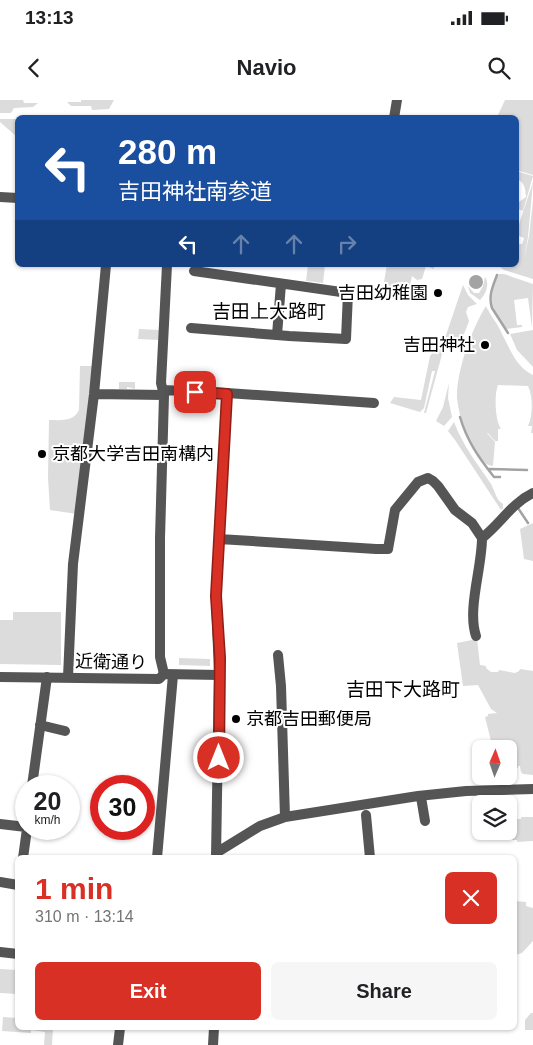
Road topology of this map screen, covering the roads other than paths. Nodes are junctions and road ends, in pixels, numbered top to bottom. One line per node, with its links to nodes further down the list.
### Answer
1 (397, 100): 2 (street)
2 (394, 115)
3 (0, 197): 4 (street)
4 (15, 198)
5 (106, 267): 12 (street)
6 (167, 267): 11 (street)
7 (194, 271): 8 (street)
8 (281, 284): 10 (street); 10 (street)
9 (191, 328): 10 (street)
10 (277, 335)
11 (163, 392): 12 (street); 13 (street); 20 (street)
12 (94, 394): 24 (street)
13 (227, 394): 14 (street); 17 (street)
14 (374, 403)
15 (533, 492): 16 (street)
16 (482, 538): 17 (street); 18 (street)
17 (219, 539): 21 (street)
18 (476, 636)
19 (278, 655): 31 (street)
20 (169, 674): 21 (street, 近衛通り); 24 (street, 近衛通り); 37 (street)
21 (220, 676): 38 (street)
22 (0, 677): 23 (street, 近衛通り)
23 (47, 677): 24 (street, 近衛通り); 25 (street)
24 (68, 677)
25 (40, 725): 26 (street); 27 (street)
26 (65, 731)
27 (33, 775)
28 (533, 789): 29 (street)
29 (421, 796): 31 (street); 32 (street)
30 (366, 815): 39 (street)
31 (284, 817): 38 (street)
32 (426, 821)
33 (0, 824): 34 (street)
34 (15, 826)
35 (25, 840): 36 (street)
36 (23, 855)
37 (156, 855)
38 (216, 855)
39 (370, 855)
40 (0, 882): 41 (street)
41 (15, 884)
42 (0, 952): 43 (street)
43 (15, 954)
44 (120, 1030): 46 (street)
45 (214, 1030): 47 (street)
46 (118, 1045)
47 (214, 1045)

